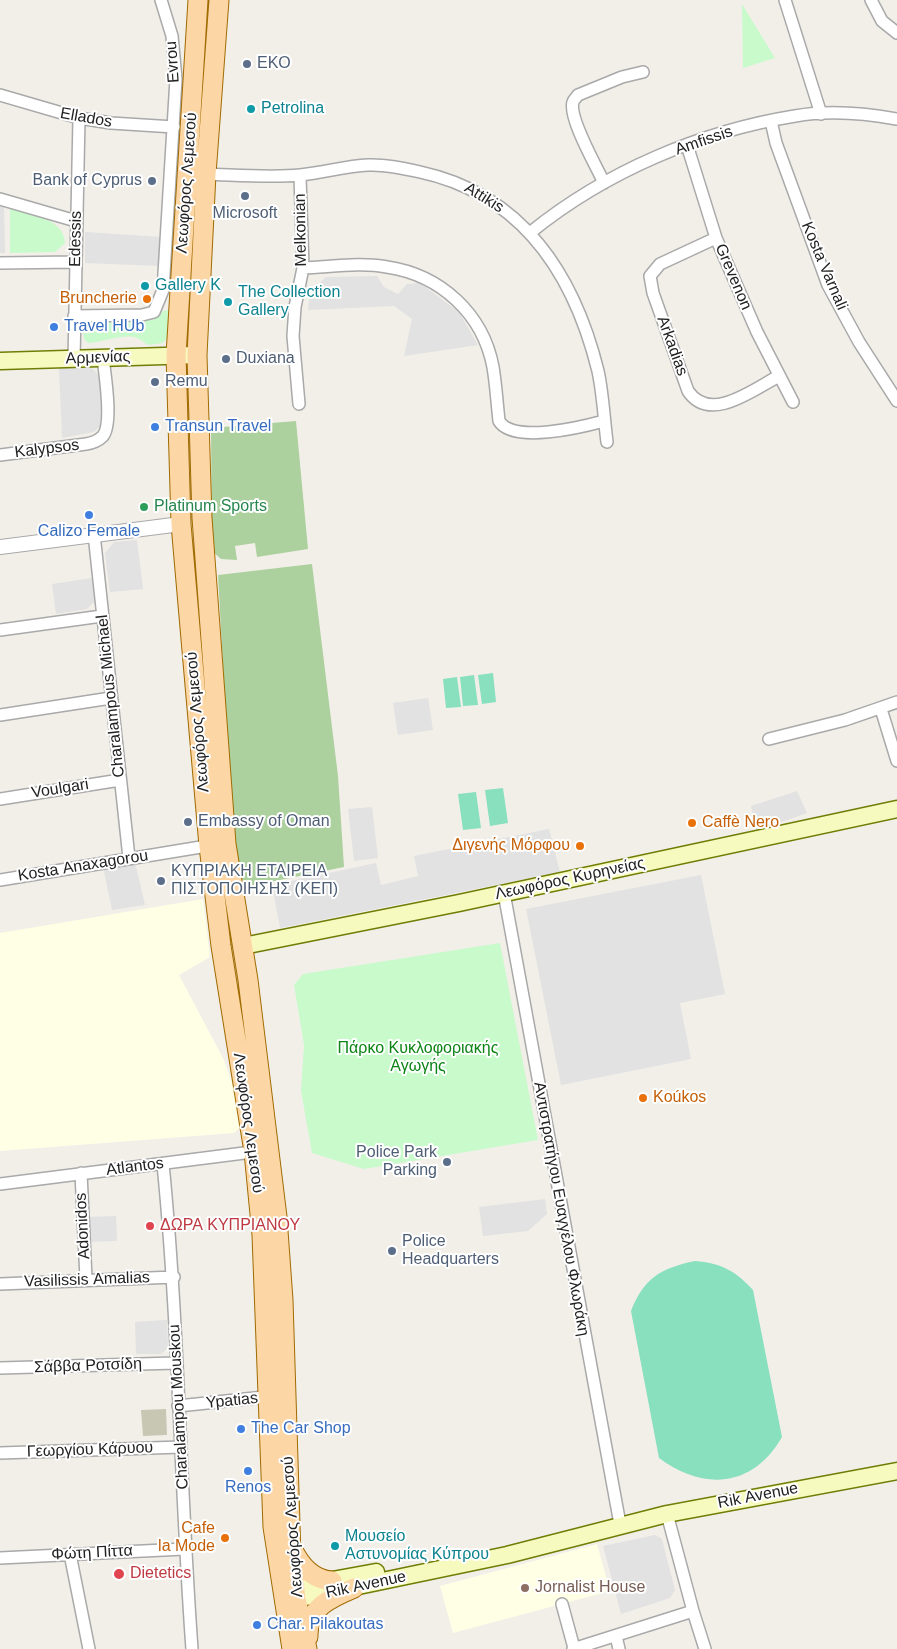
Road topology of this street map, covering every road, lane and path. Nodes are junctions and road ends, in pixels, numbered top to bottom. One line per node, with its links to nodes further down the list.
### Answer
1 (161, 0): 13 (street, Evrou)
2 (198, 0): 26 (main road, Λεωφόρος Λεμεσού)
3 (218, 0): 15 (main road, Λεωφόρος Λεμεσού)
4 (785, 0): 9 (street)
5 (871, 0): 6 (street)
6 (897, 33)
7 (643, 72): 17 (street)
8 (0, 94): 10 (street, Ellados)
9 (821, 114): 11 (street, Amfissis); 12 (street, Amfissis)
10 (79, 118): 13 (street, Ellados); 19 (street, Edessis)
11 (897, 119)
12 (771, 121): 14 (street, Amfissis); 32 (street, Kosta Varnali)
13 (174, 127): 25 (street, Evrou)
14 (687, 145): 17 (street, Amfissis); 21 (street, Grevenon)
15 (206, 174): 16 (street, Attikis); 27 (main road, Λεωφόρος Λεμεσού)
16 (300, 176): 20 (street, Attikis); 24 (street, Melkonian)
17 (604, 182): 20 (street, Amfissis)
18 (0, 199): 19 (street)
19 (76, 221): 22 (street, Edessis)
20 (531, 232): 35 (street, Attikis)
21 (716, 238): 31 (street, Grevenon); 31 (street, Arkadias)
22 (76, 262): 23 (street); 25 (street, Edessis)
23 (0, 263)
24 (303, 268): 34 (street, Melkonian); 35 (street)
25 (74, 316): 29 (street, Edessis)
26 (176, 355): 27 (main road, Αρμενίας); 28 (main road, Αρμενίας); 38 (main road, Λεωφόρος Λεμεσού)
27 (196, 355): 52 (main road, Λεωφόρος Λεμεσού)
28 (103, 358): 29 (main road, Αρμενίας); 37 (street, Kalypsos)
29 (74, 359): 30 (main road, Αρμενίας)
30 (0, 360)
31 (779, 376): 33 (street, Grevenon)
32 (897, 401)
33 (793, 402)
34 (299, 404)
35 (604, 421): 36 (street, Attikis)
36 (606, 442)
37 (0, 455)
38 (181, 524): 39 (street); 52 (main road, Λεωφόρος Λεμεσού)
39 (94, 534): 40 (street); 41 (street, Charalampous Michael)
40 (0, 546)
41 (102, 616): 42 (street); 43 (street, Charalampous Michael)
42 (0, 630)
43 (111, 698): 46 (street); 49 (street, Charalampous Michael)
44 (897, 702): 45 (street)
45 (881, 709): 47 (street); 48 (street)
46 (0, 715)
47 (769, 740)
48 (897, 761)
49 (120, 780): 50 (street, Voulgari); 53 (street, Charalampous Michael)
50 (0, 799)
51 (897, 809): 55 (main road, Λεωφόρος Κυρηνείας)
52 (218, 845): 53 (street, Kosta Anaxagorou); 56 (main road, Λεωφόρος Λεμεσού); 57 (main road, Λεωφόρος Λεμεσού)
53 (129, 858): 54 (street, Kosta Anaxagorou)
54 (0, 880)
55 (504, 894): 56 (main road, Λεωφόρος Κυρηνείας); 72 (street, Αντιστρατήγου Ευαγγέλου Φλωράκη)
56 (243, 946): 57 (main road, Λεωφόρος Λεμεσού)
57 (261, 1151): 58 (street, Atlantos); 66 (main road, Λεωφόρος Λεμεσού)
58 (163, 1164): 59 (street, Atlantos); 61 (street, Charalampou Mouskou)
59 (81, 1174): 60 (street, Atlantos); 62 (street, Adonidos)
60 (0, 1184)
61 (174, 1277): 62 (street, Vasilissis Amalias); 64 (street, Charalampou Mouskou)
62 (86, 1280): 63 (street, Vasilissis Amalias)
63 (0, 1284)
64 (175, 1363): 65 (street, Σάββα Ροτσίδη); 67 (street, Charalampou Mouskou)
65 (0, 1368)
66 (277, 1396): 67 (street, Ypatias); 73 (main road, Λεωφόρος Λεμεσού); 79 (main road, Λεωφόρος Λεμεσού)
67 (178, 1406): 68 (street, Charalampou Mouskou)
68 (181, 1447): 69 (street, Γεωργίου Κάρυου); 74 (street, Charalampou Mouskou)
69 (0, 1453)
70 (897, 1471): 71 (main road, Rik Avenue)
71 (667, 1514): 72 (main road, Rik Avenue); 81 (street)
72 (620, 1524): 77 (main road, Rik Avenue); 78 (main road, Rik Avenue)
73 (291, 1547): 77 (main road); 79 (main road, Λεωφόρος Λεμεσού)
74 (184, 1549): 75 (street, Φώτη Πίττα); 84 (street, Charalampou Mouskou)
75 (70, 1554): 76 (street, Φώτη Πίττα); 83 (street)
76 (0, 1558)
77 (332, 1581): 79 (main road, Rik Avenue)
78 (354, 1588): 79 (main road, Rik Avenue); 86 (main road)
79 (290, 1594): 85 (main road, Λεωφόρος Λεμεσού); 86 (main road, Λεωφόρος Λεμεσού)
80 (562, 1604): 87 (street)
81 (692, 1612): 82 (street); 89 (street)
82 (616, 1636): 87 (street); 88 (street)
83 (89, 1649)
84 (192, 1649)
85 (292, 1649)
86 (308, 1649)
87 (573, 1649)
88 (620, 1649)
89 (705, 1649)

